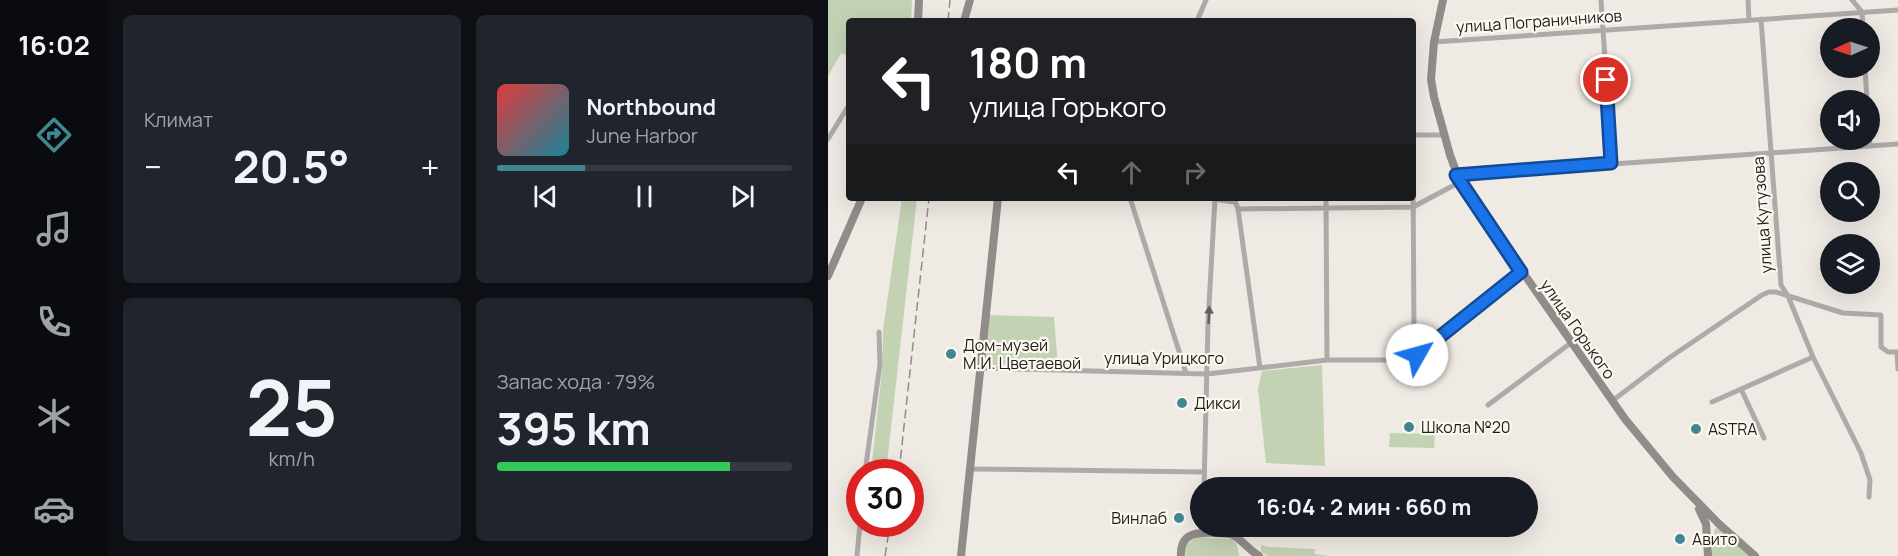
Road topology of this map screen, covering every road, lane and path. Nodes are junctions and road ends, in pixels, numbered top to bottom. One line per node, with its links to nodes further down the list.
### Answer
1 (919, 0): 10 (main road)
2 (970, 0): 11 (main road)
3 (1206, 0): 12 (street)
4 (1443, 0): 17 (main road, улица Горького)
5 (1601, 0): 16 (street)
6 (1748, 0): 15 (street)
7 (1852, 0): 9 (street)
8 (1898, 10): 9 (street, улица Пограничников)
9 (1862, 12): 13 (street); 14 (street, улица Пограничников)
10 (918, 18)
11 (965, 18)
12 (1198, 18)
13 (1862, 18)
14 (1761, 19): 15 (street, улица Пограничников); 25 (street, улица Кутузова)
15 (1749, 20): 16 (street, улица Пограничников)
16 (1602, 30): 17 (street, улица Пограничников); 26 (street)
17 (1434, 42): 20 (main road, улица Горького)
18 (846, 110): 21 (street)
19 (1416, 135): 20 (street)
20 (1445, 135): 27 (main road, улица Горького)
21 (828, 139)
22 (1898, 144): 23 (street)
23 (1880, 145)
24 (1820, 150): 25 (street)
25 (1771, 153): 26 (street); 40 (street, улица Кутузова)
26 (1611, 163): 27 (street)
27 (1458, 179): 35 (street); 38 (main road, улица Горького)
28 (861, 201): 39 (main road)
29 (998, 201): 46 (main road)
30 (1131, 201): 49 (street)
31 (1214, 201): 50 (street, one-way to 31)
32 (1234, 201): 37 (street)
33 (1326, 201): 36 (street)
34 (1413, 201): 35 (street)
35 (1413, 207): 36 (street); 43 (street)
36 (1326, 208): 37 (street); 45 (street)
37 (1238, 209): 47 (street)
38 (1521, 272): 42 (main road, улица Горького); 43 (street)
39 (828, 276)
40 (1788, 296): 44 (street, улица Кутузова); 48 (street); 52 (street)
41 (879, 332): 56 (street)
42 (1572, 342): 52 (main road, улица Горького); 54 (street)
43 (1417, 355): 45 (street, улица Урицкого)
44 (1813, 357): 51 (street); 61 (street, улица Кутузова)
45 (1327, 360): 47 (street, улица Урицкого)
46 (980, 368): 49 (street, улица Урицкого); 57 (main road)
47 (1260, 368): 50 (street, улица Урицкого)
48 (1898, 369)
49 (1186, 373): 50 (street, улица Урицкого)
50 (1207, 374): 58 (street)
51 (1741, 389): 53 (street); 55 (street)
52 (1612, 401): 60 (main road, улица Горького)
53 (1712, 402)
54 (1488, 405)
55 (1764, 438)
56 (867, 459)
57 (970, 469): 58 (street); 69 (main road)
58 (1204, 472): 59 (street)
59 (1204, 477)
60 (1686, 491): 62 (main road); 63 (main road)
61 (1869, 497)
62 (1719, 524): 63 (main road); 74 (main road)
63 (1708, 534): 73 (main road)
64 (1190, 536): 70 (main road)
65 (859, 537): 68 (street)
66 (1234, 537): 67 (main road)
67 (1240, 542): 71 (main road); 72 (main road)
68 (857, 556)
69 (961, 556)
70 (1181, 556)
71 (1243, 556)
72 (1259, 556)
73 (1708, 556)
74 (1755, 556)

